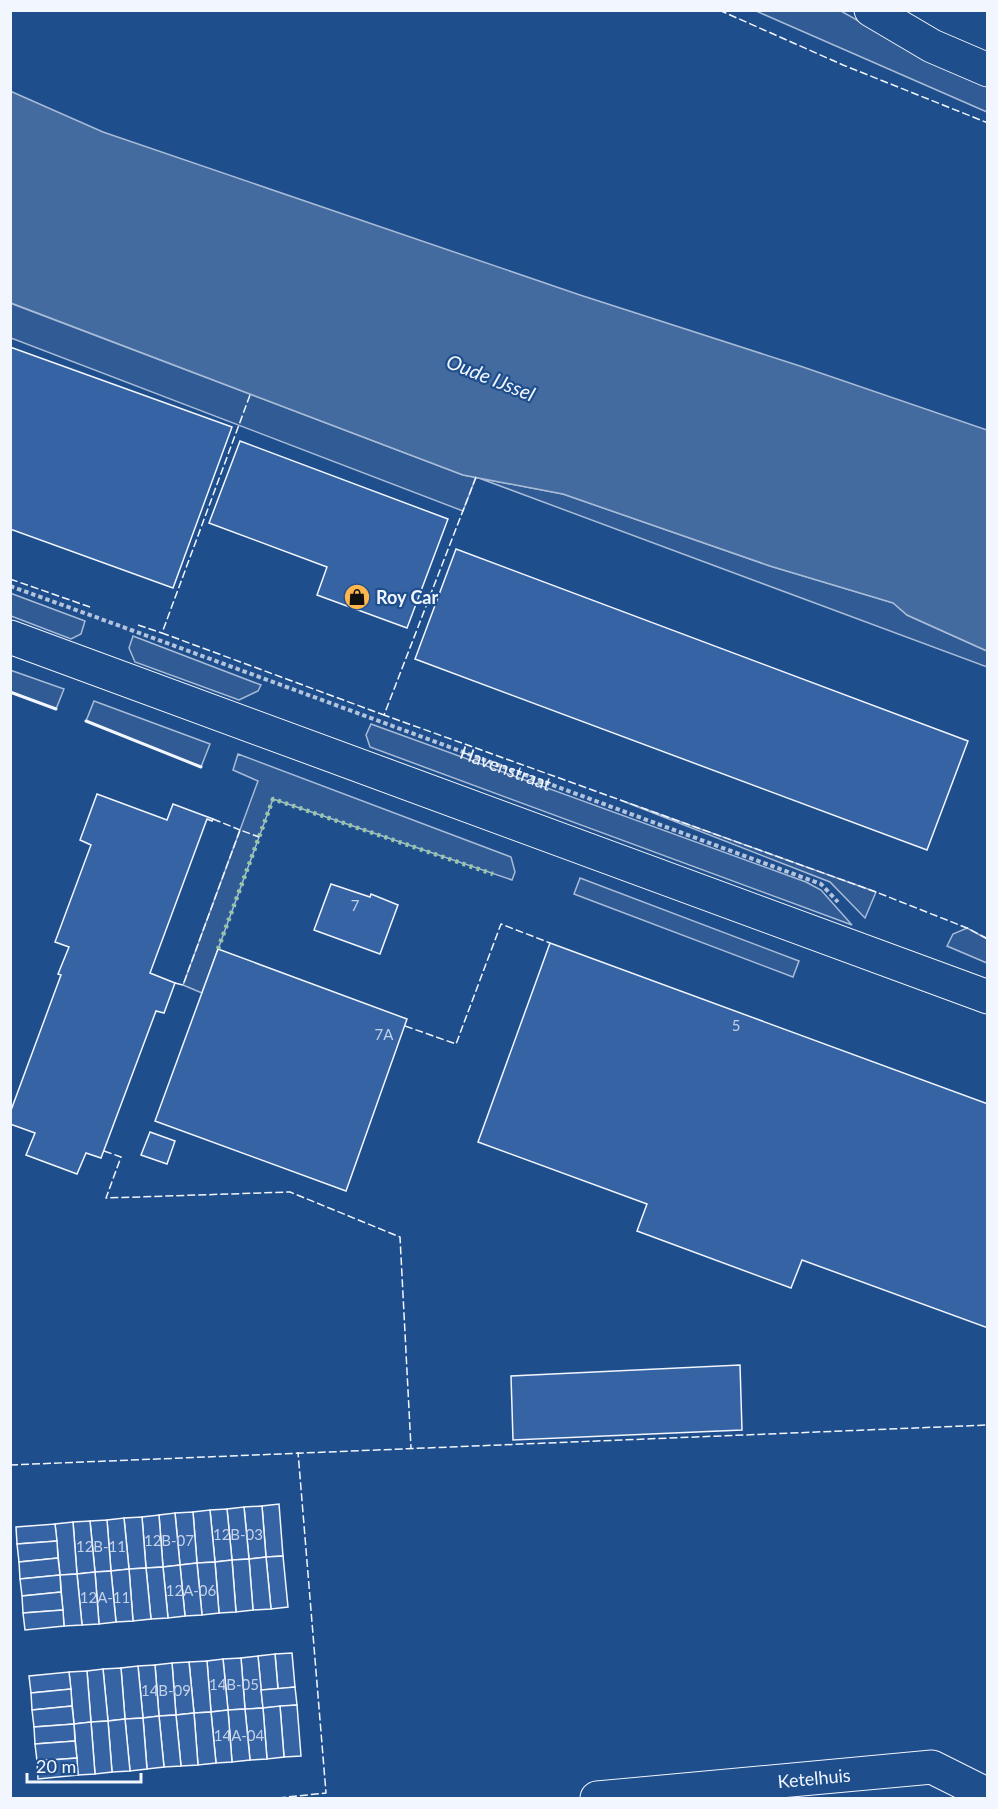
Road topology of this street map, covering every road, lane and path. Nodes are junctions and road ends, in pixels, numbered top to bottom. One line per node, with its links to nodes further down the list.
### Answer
1 (871, 10): 2 (street)
2 (987, 70)
3 (10, 586): 5 (path, Havenstraat)
4 (10, 638): 6 (street)
5 (843, 906)
6 (987, 997)
7 (987, 1795): 8 (street, Ketelhuis)
8 (597, 1798)

